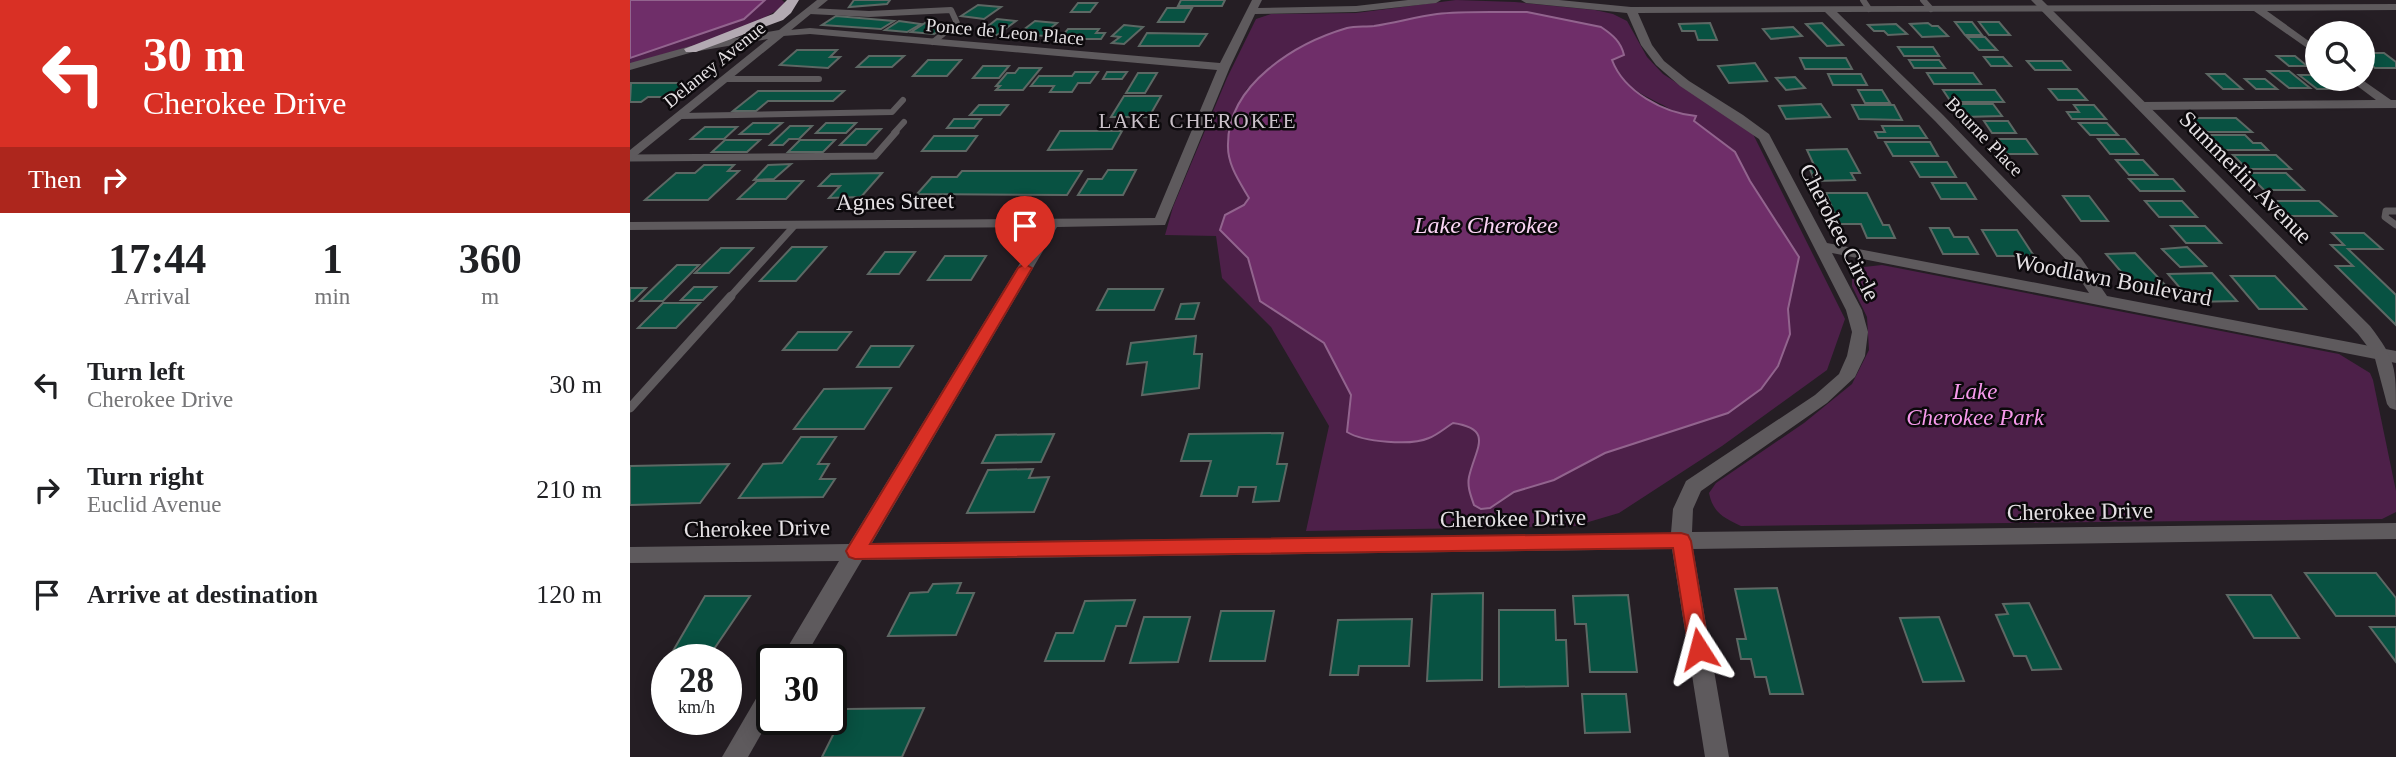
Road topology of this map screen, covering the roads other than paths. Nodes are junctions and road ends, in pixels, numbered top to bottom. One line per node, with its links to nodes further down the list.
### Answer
1 (793, 0): 18 (highway)
2 (823, 0): 14 (street, Delaney Avenue)
3 (1436, 0): 7 (street)
4 (1526, 0): 12 (street)
5 (2040, 4): 6 (street); 10 (street); 25 (street, Summerlin Avenue)
6 (2251, 4): 11 (street); 17 (street)
7 (1254, 5): 19 (street)
8 (1777, 5): 12 (street); 13 (street)
9 (1866, 5): 10 (street); 13 (street)
10 (1927, 5)
11 (2396, 7)
12 (1630, 10): 35 (street, Cherokee Circle)
13 (1829, 10): 36 (street, Bourne Place)
14 (810, 11): 15 (street, Delaney Avenue); 16 (lane)
15 (783, 33): 16 (street, Ponce de Leon Place); 18 (street, Ponce de Leon Place); 21 (street, Delaney Avenue)
16 (933, 42): 19 (street, Ponce de Leon Place)
17 (2305, 43)
18 (691, 49): 20 (street, Ponce de Leon Place)
19 (1224, 67): 31 (street, Agnes Street)
20 (630, 68)
21 (727, 79): 22 (lane); 27 (street, Delaney Avenue)
22 (819, 79)
23 (2372, 91): 26 (street)
24 (903, 100): 27 (lane)
25 (2141, 106): 26 (street); 37 (street, Summerlin Avenue)
26 (2394, 106)
27 (681, 116): 29 (street, Delaney Avenue)
28 (904, 122): 29 (lane)
29 (630, 158)
30 (2396, 211): 33 (lane)
31 (1052, 223): 32 (street, Agnes Street); 42 (street)
32 (795, 225): 34 (street, Agnes Street); 39 (lane)
33 (2396, 225)
34 (630, 226)
35 (1822, 247): 36 (street, Woodlawn Boulevard); 41 (street, Cherokee Circle)
36 (2101, 300): 37 (street, Woodlawn Boulevard)
37 (2389, 355): 38 (street, Summerlin Avenue)
38 (2396, 404)
39 (630, 408)
40 (2396, 531): 41 (street, Cherokee Drive)
41 (1681, 541): 42 (street, Cherokee Drive); 47 (street, Cherokee Circle)
42 (855, 551): 43 (street, Cherokee Drive); 44 (street)
43 (630, 555)
44 (800, 644)
45 (756, 720): 46 (street)
46 (734, 757)
47 (1717, 757)

